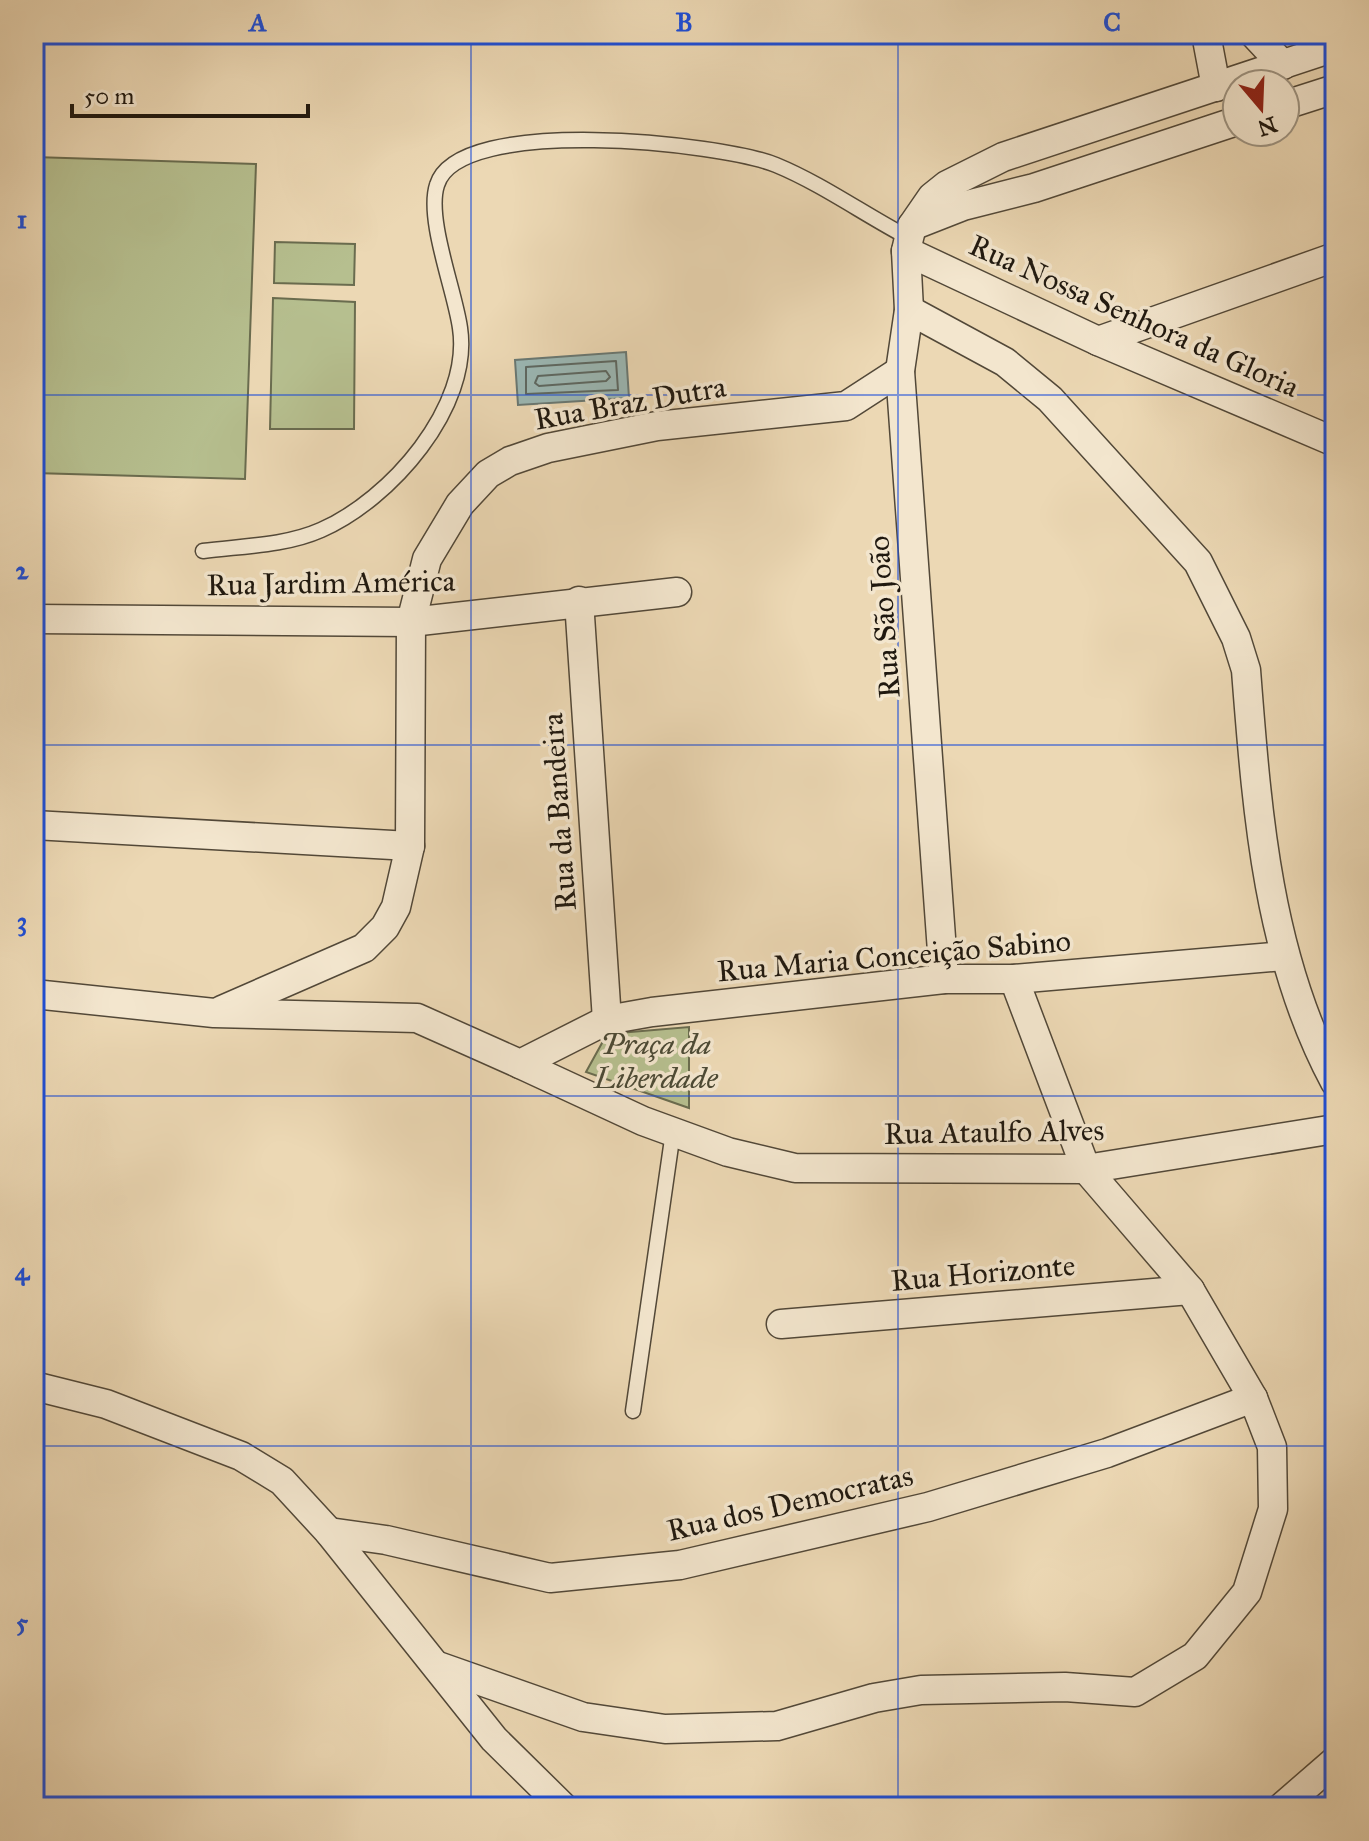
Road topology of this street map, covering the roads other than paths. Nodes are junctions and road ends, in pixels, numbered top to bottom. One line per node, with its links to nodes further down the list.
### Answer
1 (1206, 34): 5 (street)
2 (1254, 34): 4 (street)
3 (1335, 47): 4 (street)
4 (1283, 65): 5 (street)
5 (1216, 87): 9 (street)
6 (1335, 89): 7 (street)
7 (1301, 100)
8 (1221, 126): 9 (street)
9 (909, 239): 11 (street, Rua São João); 12 (street, Rua Nossa Senhora da Gloria); 15 (lane)
10 (1335, 257): 12 (street)
11 (909, 310): 13 (street, Rua São João); 22 (street)
12 (1098, 341): 14 (street, Rua Nossa Senhora da Gloria)
13 (900, 371): 19 (street, Rua Braz Dutra); 23 (street, Rua São João)
14 (1335, 442)
15 (203, 551)
16 (677, 592): 17 (street, Rua Jardim América)
17 (579, 601): 19 (street, Rua Jardim América); 27 (street, Rua da Bandeira)
18 (34, 619): 19 (street, Rua Jardim América)
19 (411, 622): 21 (street, Rua Braz Dutra)
20 (34, 825): 21 (street)
21 (410, 846): 26 (street, Rua Braz Dutra)
22 (1284, 956): 24 (street, Rua Maria Conceição Sabino); 29 (street)
23 (944, 979): 24 (street, Rua Maria Conceição Sabino); 27 (street, Rua Maria Conceição Sabino)
24 (1014, 979): 32 (street)
25 (34, 994): 26 (street)
26 (214, 1013): 28 (street)
27 (607, 1020): 28 (street, Rua Maria Conceição Sabino)
28 (520, 1064): 31 (street)
29 (1335, 1082)
30 (1335, 1129): 32 (street, Rua Ataulfo Alves)
31 (673, 1132): 32 (street, Rua Ataulfo Alves); 37 (lane)
32 (1086, 1169): 33 (street)
33 (1190, 1290): 34 (street, Rua Horizonte); 36 (street)
34 (781, 1324)
35 (34, 1386): 38 (street)
36 (1253, 1398): 38 (street, Rua dos Democratas); 39 (street)
37 (633, 1411)
38 (329, 1532): 39 (street)
39 (438, 1666): 41 (street)
40 (1335, 1761): 42 (street)
41 (563, 1807)
42 (1282, 1807)

